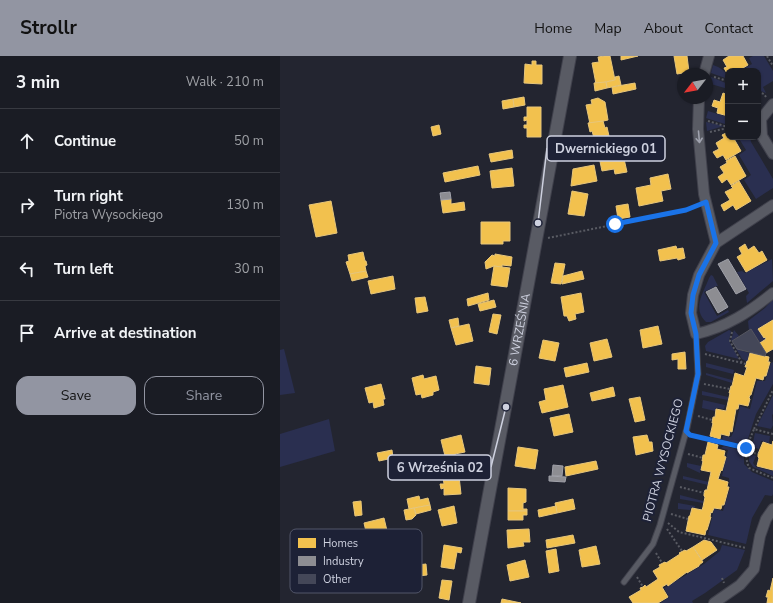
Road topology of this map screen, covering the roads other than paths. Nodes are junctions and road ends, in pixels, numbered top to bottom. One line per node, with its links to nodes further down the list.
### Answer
1 (570, 56): 13 (street, 6 WRZEŚNIA)
2 (709, 56): 3 (street)
3 (708, 68)
4 (699, 104): 8 (street, one-way to 8)
5 (773, 104): 6 (street)
6 (773, 154)
7 (773, 205): 8 (street, PIOTRA WYSOCKIEGO)
8 (716, 243): 10 (street, PIOTRA WYSOCKIEGO)
9 (773, 293): 10 (street)
10 (696, 334): 12 (lane, PIOTRA WYSOCKIEGO)
11 (773, 509): 14 (street)
12 (624, 582)
13 (469, 603)
14 (714, 603)

